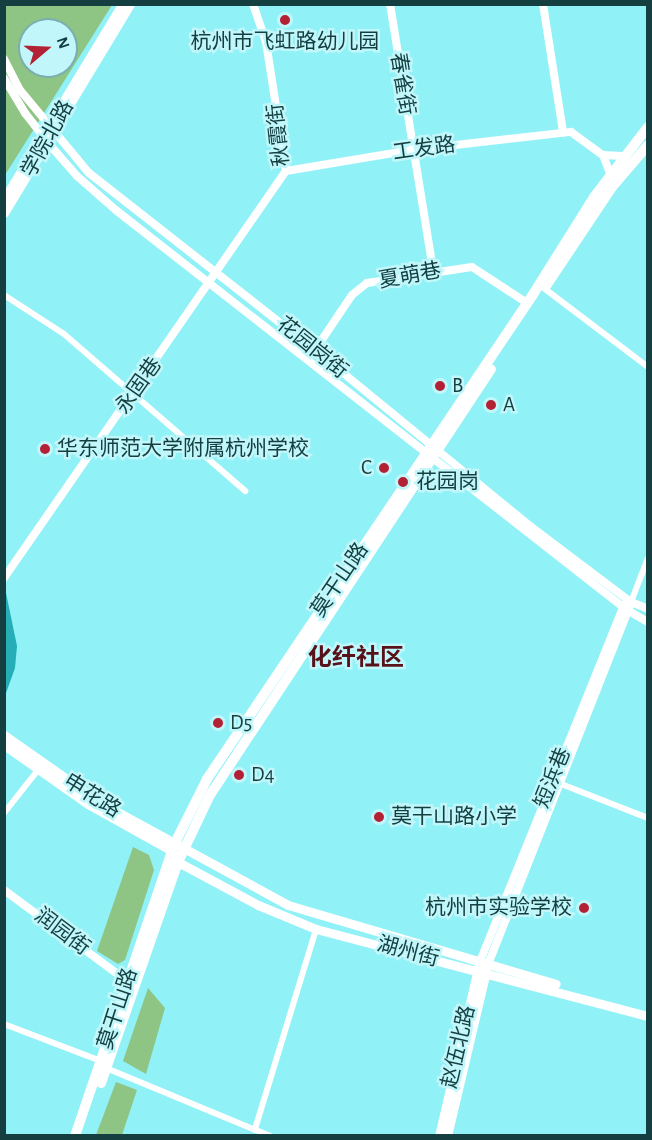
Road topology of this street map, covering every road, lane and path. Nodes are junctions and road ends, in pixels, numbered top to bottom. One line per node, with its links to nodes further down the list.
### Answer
1 (122, 4): 8 (main road, 学院北路)
2 (130, 4): 8 (main road, 学院北路)
3 (253, 4): 17 (street, 秋霞街)
4 (390, 4): 14 (street, 春雀街)
5 (543, 4): 10 (street)
6 (4, 59): 8 (street, 花园岗街)
7 (4, 78): 11 (street, 花园岗街)
8 (50, 126): 11 (main road, 学院北路); 12 (main road, 学院北路); 22 (street, 花园岗街)
9 (648, 127): 16 (main road, 莫干山路)
10 (563, 132): 14 (street, 工发路); 15 (street)
11 (42, 135): 12 (street, 花园岗街); 19 (main road, 学院北路)
12 (49, 144): 20 (main road, 学院北路); 23 (street, 花园岗街)
13 (648, 145): 24 (main road, 莫干山路)
14 (412, 150): 17 (street, 工发路); 21 (street, 春雀街)
15 (603, 155): 16 (street); 18 (street)
16 (623, 156): 18 (main road, 莫干山路)
17 (286, 171): 22 (street, 秋霞街)
18 (610, 173): 26 (main road, 莫干山路)
19 (4, 199)
20 (4, 213)
21 (433, 270): 26 (street, 夏萌巷); 27 (street, 夏萌巷)
22 (217, 273): 23 (street, 秋霞街); 27 (street, 花园岗街)
23 (211, 283): 29 (street, 永固巷); 30 (street, 花园岗街)
24 (544, 289): 28 (street); 30 (main road, 莫干山路)
25 (4, 295): 29 (street)
26 (527, 303): 30 (main road, 莫干山路)
27 (315, 350): 30 (street, 花园岗街)
28 (648, 367)
29 (135, 392): 31 (street); 33 (street, 永固巷)
30 (432, 452): 34 (street, 花园岗街); 35 (street, 花园岗街); 44 (main road, 莫干山路)
31 (245, 491)
32 (648, 558): 34 (street)
33 (7, 575)
34 (631, 602): 35 (street); 36 (street, 花园岗街)
35 (625, 609): 37 (street, 花园岗街); 41 (street, 短浜巷)
36 (648, 609)
37 (648, 622)
38 (4, 735): 44 (main road, 申花路)
39 (4, 745): 40 (main road, 申花路)
40 (38, 770): 42 (street); 44 (main road, 申花路)
41 (557, 782): 43 (street); 48 (street, 短浜巷)
42 (4, 813)
43 (648, 818)
44 (177, 848): 45 (main road, 莫干山路); 48 (main road, 湖州街); 49 (main road, 莫干山路)
45 (178, 862): 47 (main road, 湖州街); 57 (main road, 莫干山路)
46 (4, 890): 51 (street, 润园街)
47 (316, 929): 50 (main road, 湖州街); 58 (street)
48 (485, 960): 50 (main road, 赵伍北路); 53 (main road, 湖州街)
49 (131, 971): 51 (street); 52 (main road, 莫干山路)
50 (481, 971): 53 (main road, 湖州街); 62 (main road, 赵伍北路); 63 (main road, 赵伍北路)
51 (119, 975): 52 (street, 润园街)
52 (125, 987): 57 (main road, 莫干山路)
53 (563, 989): 54 (main road, 湖州街); 55 (main road, 湖州街)
54 (648, 1010)
55 (648, 1016)
56 (4, 1024): 57 (street)
57 (103, 1065): 58 (street); 59 (main road, 莫干山路); 60 (main road, 莫干山路)
58 (255, 1130): 61 (street)
59 (75, 1136)
60 (83, 1136)
61 (270, 1136)
62 (438, 1136)
63 (447, 1136)

